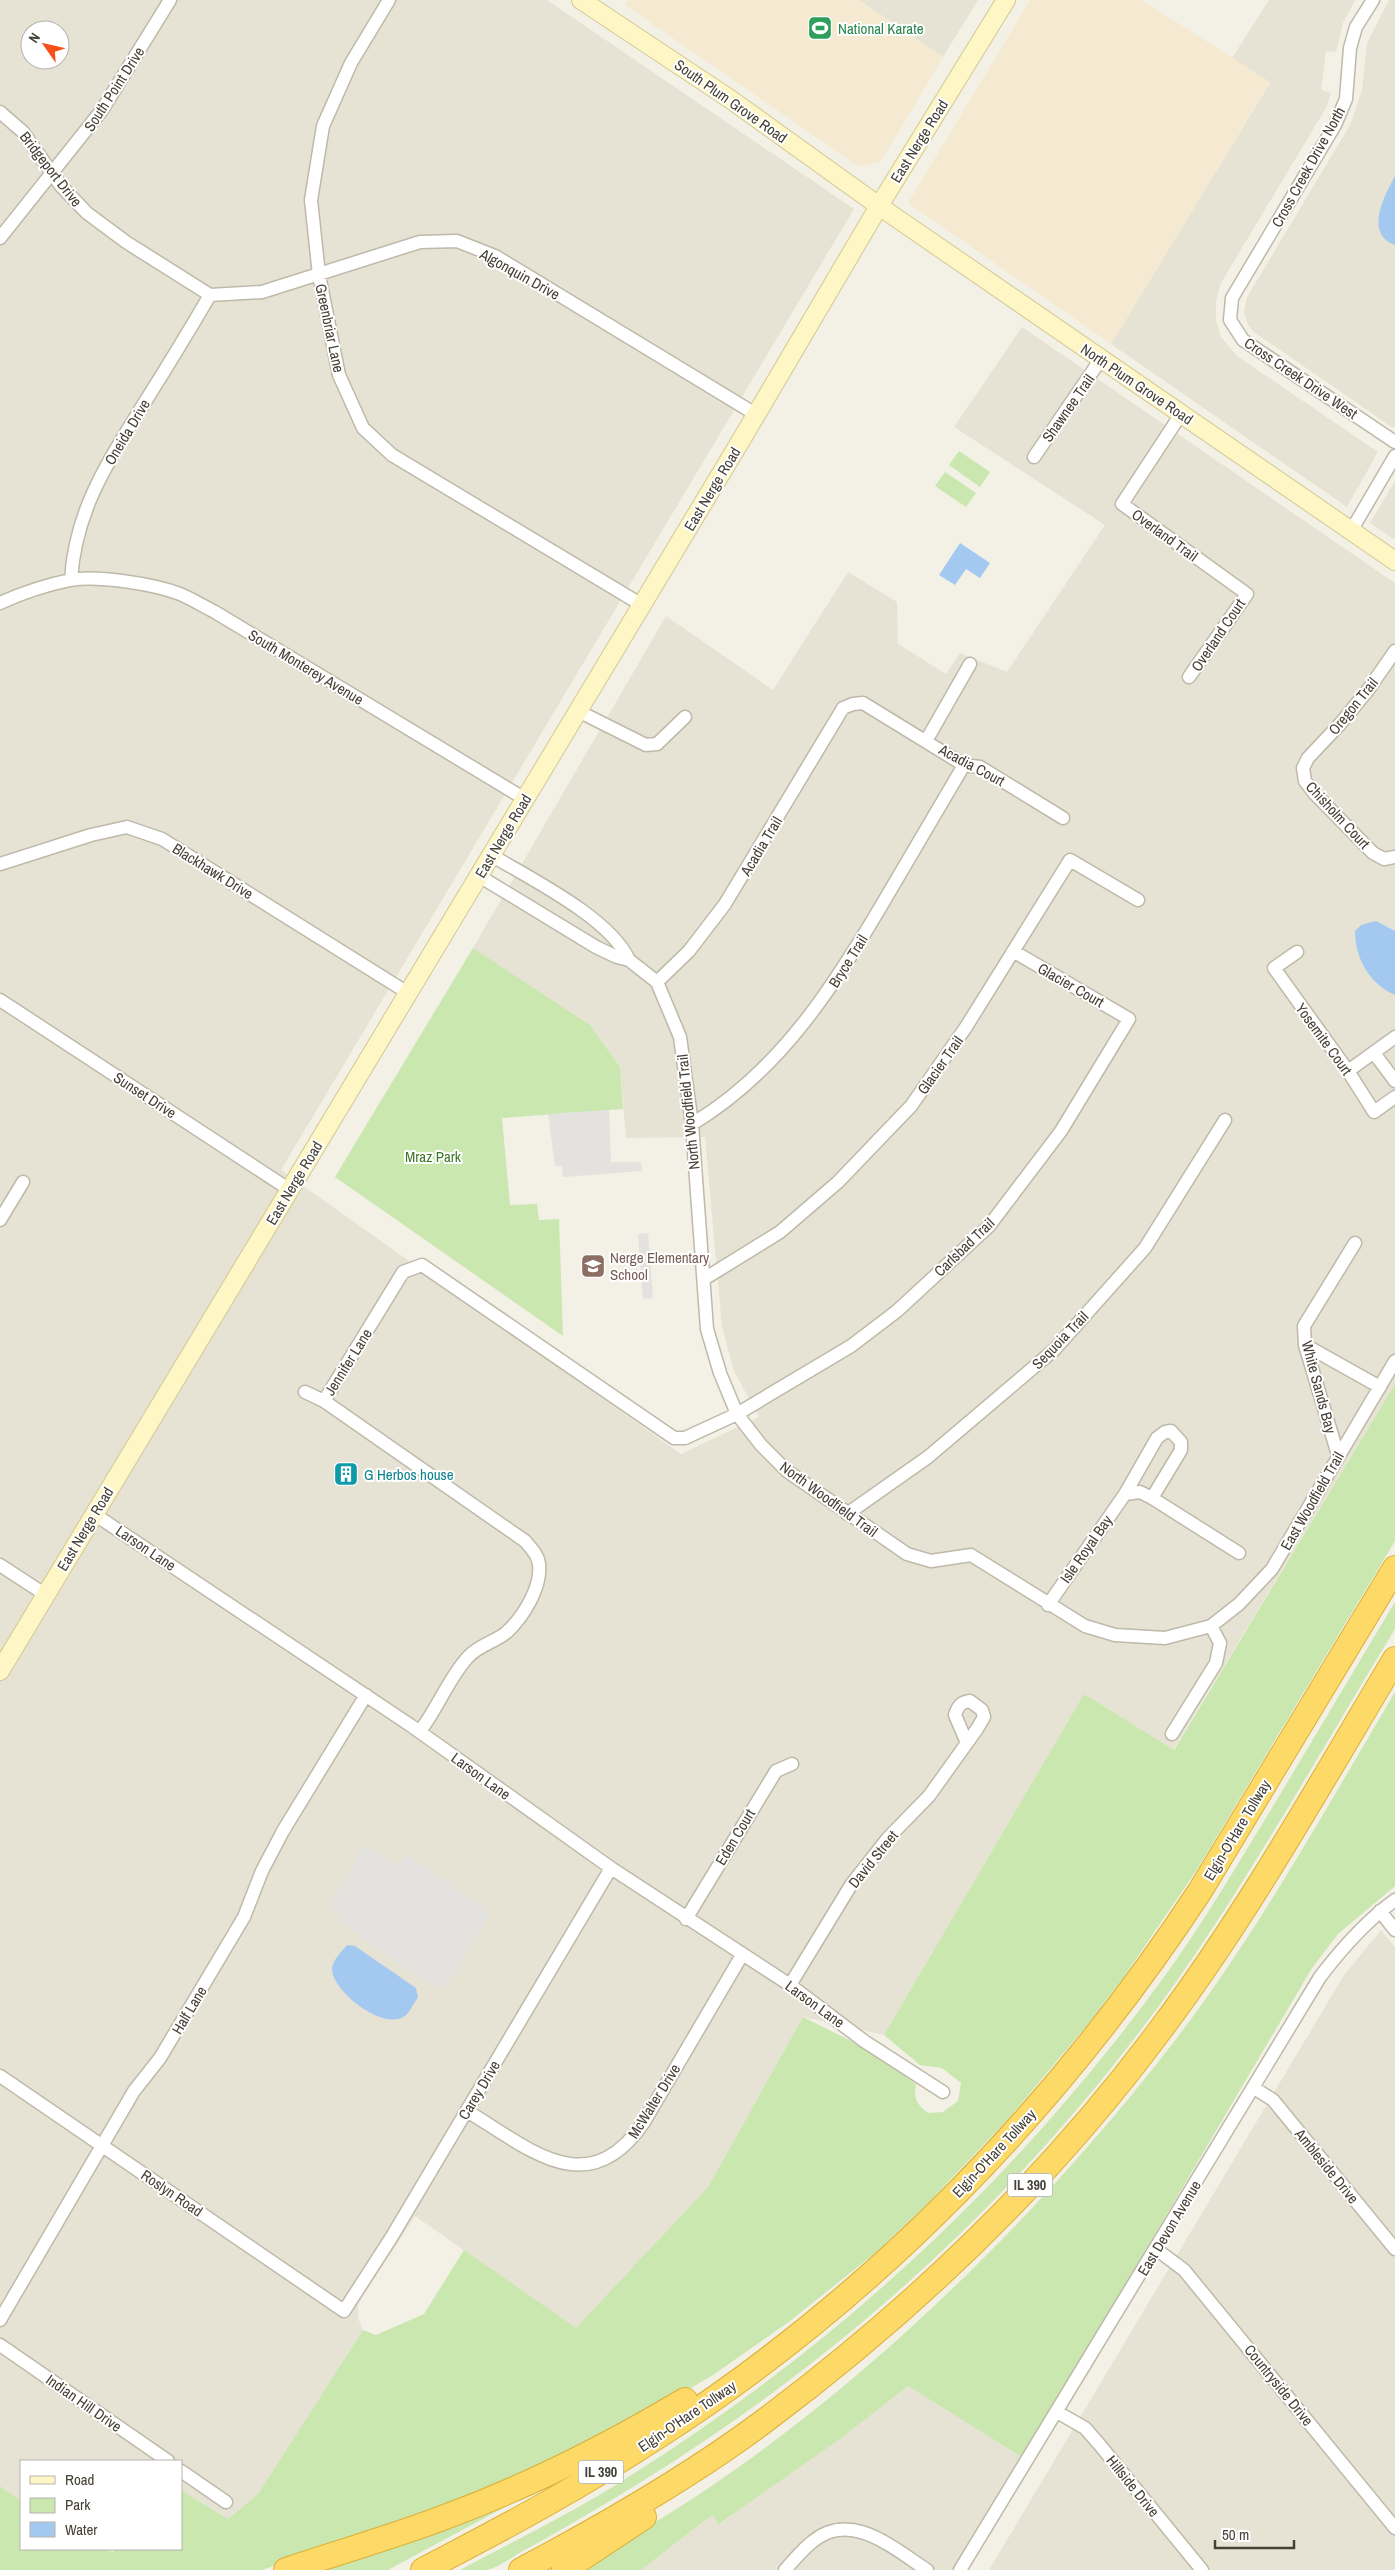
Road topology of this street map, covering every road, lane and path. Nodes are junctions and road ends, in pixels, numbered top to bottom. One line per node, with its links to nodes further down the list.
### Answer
1 (170, 0): 7 (street, South Point Drive)
2 (389, 0): 10 (street, Greenbriar Lane)
3 (580, 0): 8 (main road, South Plum Grove Road)
4 (1006, 0): 8 (main road, East Nerge Road)
5 (1373, 0): 12 (street, Cross Creek Drive North)
6 (0, 112): 7 (street, Bridgeport Drive)
7 (52, 173): 9 (street, South Point Drive); 11 (street, Bridgeport Drive)
8 (879, 206): 13 (main road, North Plum Grove Road); 15 (main road, East Nerge Road)
9 (0, 238)
10 (319, 275): 11 (street, Algonquin Drive); 15 (street, Algonquin Drive); 24 (street, Greenbriar Lane)
11 (210, 295): 21 (street, Oneida Drive)
12 (1232, 298): 16 (street, Cross Creek Drive West)
13 (1101, 359): 14 (main road, North Plum Grove Road); 18 (street, Shawnee Trail)
14 (1182, 414): 19 (main road, North Plum Grove Road); 22 (street, Overland Trail)
15 (757, 415): 24 (main road, East Nerge Road)
16 (1395, 442)
17 (1395, 456): 19 (street)
18 (1034, 457)
19 (1351, 531): 20 (main road, North Plum Grove Road)
20 (1395, 561)
21 (71, 580): 23 (street, South Monterey Avenue); 34 (street, South Monterey Avenue)
22 (1247, 594): 27 (street, Overland Court)
23 (0, 603)
24 (642, 605): 29 (main road, East Nerge Road)
25 (1395, 651): 32 (street, Oregon Trail)
26 (970, 664): 31 (street)
27 (1189, 677)
28 (854, 704): 31 (street, Acadia Court); 44 (street, Acadia Trail)
29 (578, 711): 30 (street); 34 (main road, East Nerge Road)
30 (685, 717)
31 (926, 741): 33 (street, Acadia Court)
32 (1308, 758): 37 (street, Chisholm Court)
33 (964, 765): 35 (street, Acadia Court); 54 (street, Bryce Trail)
34 (525, 799): 36 (main road, East Nerge Road)
35 (1063, 818)
36 (491, 855): 39 (main road, East Nerge Road); 43 (street, North Woodfield Trail)
37 (1394, 858)
38 (0, 864): 45 (street, Blackhawk Drive)
39 (479, 876): 43 (street, North Woodfield Trail); 45 (main road, East Nerge Road)
40 (1138, 900): 41 (street, Glacier Trail)
41 (1013, 951): 47 (street, Glacier Court); 59 (street, Glacier Trail)
42 (1296, 952): 50 (street, Yosemite Court)
43 (629, 960): 44 (street, North Woodfield Trail)
44 (657, 982): 54 (street, North Woodfield Trail)
45 (408, 993): 56 (main road, East Nerge Road)
46 (0, 1000): 56 (street, Sunset Drive)
47 (1129, 1019): 65 (street, Carlsbad Trail)
48 (1395, 1037): 49 (street)
49 (1374, 1053): 50 (street); 51 (street)
50 (1348, 1071): 52 (street, Yosemite Court)
51 (1395, 1082)
52 (1395, 1097)
53 (1225, 1120): 70 (street, Sequoia Trail)
54 (692, 1124): 59 (street, North Woodfield Trail)
55 (23, 1182): 57 (street)
56 (290, 1190): 69 (main road, East Nerge Road)
57 (0, 1220)
58 (1355, 1243): 60 (street, White Sands Bay)
59 (704, 1279): 65 (street, North Woodfield Trail)
60 (1305, 1344): 62 (street); 66 (street, White Sands Bay)
61 (1395, 1361): 62 (street, East Woodfield Trail)
62 (1380, 1386): 66 (street, East Woodfield Trail)
63 (305, 1392): 64 (street)
64 (324, 1401): 65 (street, Jennifer Lane); 80 (street, Jennifer Lane)
65 (737, 1414): 70 (street, North Woodfield Trail)
66 (1338, 1456): 76 (street, East Woodfield Trail)
67 (1125, 1494): 68 (street); 68 (street, Isle Royal Bay); 75 (street, Isle Royal Bay)
68 (1152, 1498): 71 (street)
69 (94, 1514): 74 (main road, East Nerge Road); 79 (street, Larson Lane)
70 (847, 1514): 75 (street, North Woodfield Trail)
71 (1239, 1553)
72 (0, 1565): 74 (street)
73 (1395, 1568): 101 (highway, Elgin-O'Hare Tollway / IL 390)
74 (46, 1595): 78 (main road, East Nerge Road)
75 (1048, 1605): 76 (street, North Woodfield Trail)
76 (1211, 1626): 81 (street)
77 (1395, 1659): 103 (highway, IL 390)
78 (0, 1671)
79 (366, 1695): 80 (street, Larson Lane); 95 (street, Half Lane)
80 (420, 1731): 84 (street, Larson Lane)
81 (1172, 1734)
82 (967, 1743): 90 (street, David Street)
83 (792, 1764): 87 (street, Eden Court)
84 (611, 1868): 87 (street, Larson Lane); 94 (street, Carey Drive)
85 (1395, 1900): 86 (street, East Devon Avenue)
86 (1380, 1911): 88 (street); 92 (street, East Devon Avenue)
87 (686, 1919): 89 (street, Larson Lane)
88 (1395, 1930)
89 (742, 1955): 90 (street, Larson Lane); 94 (street, McWalter Drive)
90 (790, 1985): 93 (street, Larson Lane)
91 (0, 2076): 95 (street, Roslyn Road)
92 (1254, 2088): 96 (street, East Devon Avenue); 97 (street, Ambleside Drive)
93 (943, 2092)
94 (466, 2111): 98 (street, Carey Drive)
95 (102, 2144): 98 (street, Roslyn Road); 99 (street, Half Lane)
96 (1156, 2249): 102 (street, East Devon Avenue); 107 (street, Countryside Drive)
97 (1395, 2250)
98 (344, 2311)
99 (0, 2320)
100 (0, 2345): 104 (street, Indian Hill Drive)
101 (769, 2358): 108 (highway); 109 (highway, Elgin-O'Hare Tollway / IL 390)
102 (1057, 2412): 114 (street, East Devon Avenue); 115 (street, Hillside Drive)
103 (761, 2424): 110 (highway, IL 390); 111 (highway)
104 (167, 2460)
105 (182, 2471): 106 (street)
106 (226, 2502)
107 (1395, 2528)
108 (286, 2570)
109 (423, 2570)
110 (521, 2570)
111 (564, 2570)
112 (785, 2570): 113 (street)
113 (927, 2570)
114 (960, 2570)
115 (1202, 2570)

